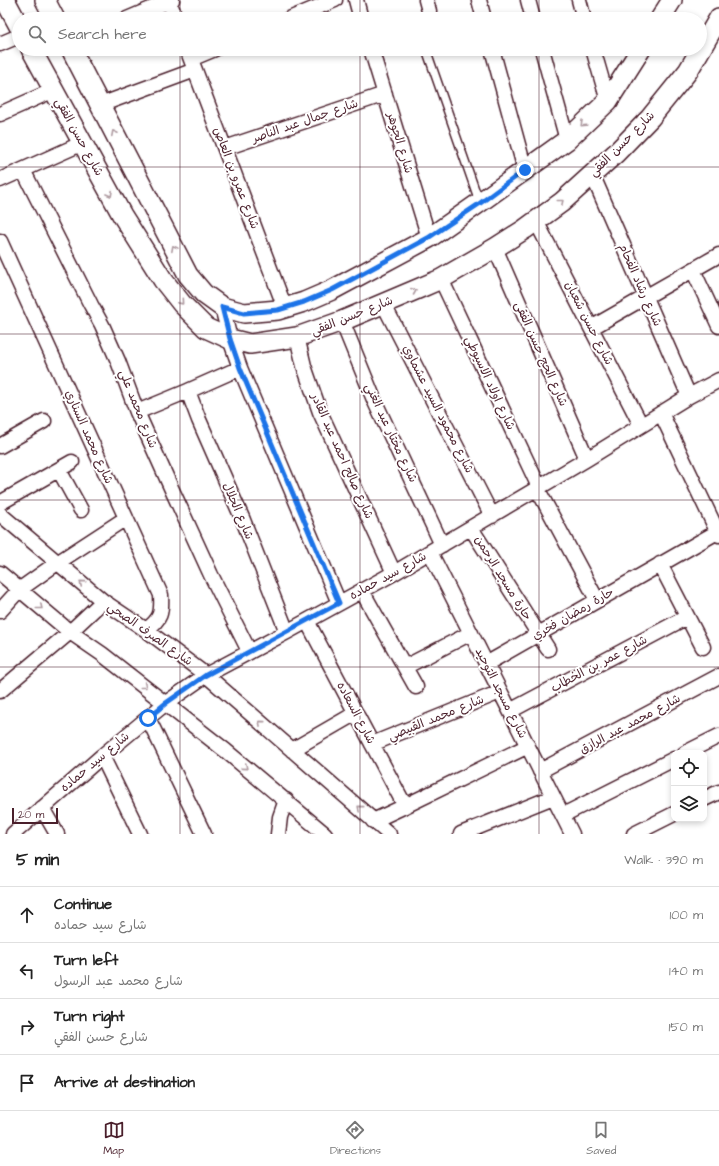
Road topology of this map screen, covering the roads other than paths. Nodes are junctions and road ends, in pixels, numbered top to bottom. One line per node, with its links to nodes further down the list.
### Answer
1 (5, 0): 19 (street)
2 (45, 0): 10 (street)
3 (335, 0): 13 (street)
4 (356, 0): 14 (street)
5 (479, 0): 15 (street)
6 (528, 0): 16 (street)
7 (578, 0): 17 (street)
8 (672, 0): 18 (street)
9 (171, 1): 11 (street); 12 (street)
10 (51, 12)
11 (144, 12)
12 (174, 12)
13 (306, 12)
14 (359, 12)
15 (482, 12)
16 (531, 12)
17 (582, 12)
18 (664, 12)
19 (12, 13)
20 (719, 18): 22 (street, شارع حسن الفقي)
21 (12, 39): 23 (street)
22 (707, 39)
23 (0, 44)
24 (35, 56): 34 (street, شارع حسن الفقي)
25 (75, 56): 37 (street)
26 (373, 56): 35 (street, شارع الجوهر)
27 (428, 56): 46 (lane)
28 (494, 56): 43 (street)
29 (544, 56): 39 (street)
30 (595, 56): 36 (street)
31 (637, 56): 36 (street)
32 (697, 56): 44 (street, شارع حسن الفقي)
33 (191, 59): 37 (street); 41 (street, شارع عمرو بن العاص)
34 (54, 90): 38 (street); 40 (street, شارع حسن الفقي)
35 (385, 94): 41 (street, شارع جمال عبد الناصر); 48 (street, شارع الجوهر)
36 (608, 101): 39 (street, one-way to 39)
37 (100, 105): 56 (street, one-way to 37)
38 (0, 114)
39 (567, 140): 43 (street)
40 (83, 144): 42 (street); 62 (street, شارع حسن الفقي, one-way to 62)
41 (225, 148): 57 (street, شارع عمرو بن العاص)
42 (23, 170): 45 (street); 67 (street, شارع محمد علي)
43 (525, 170): 46 (street)
44 (592, 174): 47 (street, شارع حسن الفقي, one-way to 44); 54 (street, شارع رشاد الفحام)
45 (0, 180)
46 (479, 204): 48 (street)
47 (536, 221): 50 (street, شارع حسن الفقي); 60 (street, شارع حسن شعبان)
48 (428, 238): 57 (street)
49 (0, 241): 80 (street, شارع محمد السناري)
50 (495, 248): 53 (street, شارع حسن الفقي); 72 (street, شارع الحج حسن الفقى)
51 (719, 255): 52 (street)
52 (693, 270): 54 (street); 59 (street)
53 (441, 279): 55 (street, شارع حسن الفقي, one-way to 53); 75 (street, شارع اولاد الاسيوطي)
54 (646, 297): 60 (street); 66 (street, شارع رشاد الفحام)
55 (384, 303): 58 (street, شارع حسن الفقي); 79 (street, شارع محمود السيد عشماوي)
56 (222, 307): 57 (street); 62 (street)
57 (285, 308)
58 (342, 321): 61 (street, شارع حسن الفقي); 83 (street, شارع مختار عبد الغني)
59 (719, 326)
60 (591, 328): 70 (street, شارع حسن شعبان)
61 (297, 337): 62 (street, شارع حسن الفقي); 88 (street, شارع صالح احمد عبد القادر)
62 (230, 339): 63 (street)
63 (240, 368): 65 (street); 93 (street)
64 (719, 380): 66 (street, شارع سيد حماده)
65 (188, 391): 67 (street); 99 (street, شارع الجلال)
66 (689, 396): 68 (street, شارع سيد حماده)
67 (137, 412): 104 (street, شارع محمد علي)
68 (661, 413): 70 (street, شارع سيد حماده); 82 (street)
69 (44, 422): 71 (street)
70 (641, 425): 72 (street, شارع سيد حماده)
71 (0, 446)
72 (587, 459): 75 (street, شارع سيد حماده)
73 (72, 462): 74 (street)
74 (59, 470): 76 (street); 77 (street)
75 (538, 488): 79 (street, شارع سيد حماده); 91 (street, شارع اولاد الاسيوطي)
76 (0, 503)
77 (81, 510)
78 (0, 514): 85 (street, شارع الصرف الصحي)
79 (492, 516): 81 (street, شارع سيد حماده)
80 (126, 518): 85 (street); 97 (street, شارع محمد السناري)
81 (471, 528): 83 (street, شارع سيد حماده); 101 (street, حارة مسجد الرحمن)
82 (718, 533): 86 (street, حارة رمضان فخري)
83 (442, 545): 84 (street, شارع سيد حماده)
84 (430, 552): 88 (street, شارع سيد حماده); 100 (street, شارع مسجد التوحيد)
85 (57, 563): 89 (street); 92 (street, شارع الصرف الصحي, one-way to 85)
86 (660, 564): 91 (street, حارة رمضان فخري); 95 (street)
87 (0, 573): 89 (street)
88 (394, 573): 90 (street, شارع سيد حماده)
89 (19, 590): 94 (street); 98 (street, one-way to 98)
90 (362, 591): 93 (street, شارع سيد حماده); 106 (street)
91 (597, 600): 101 (street, حارة رمضان فخري)
92 (103, 601): 97 (street, شارع الصرف الصحي); 98 (street)
93 (339, 603): 96 (street, شارع سيد حماده)
94 (0, 611)
95 (687, 617): 102 (street); 113 (street, شارع عمر بن الخطاب)
96 (307, 621): 99 (street, شارع سيد حماده); 114 (street, شارع السعاده)
97 (146, 630): 107 (street, شارع الصرف الصحي)
98 (70, 632): 110 (street); 112 (street, one-way to 112)
99 (287, 632): 104 (street, شارع سيد حماده)
100 (471, 633): 105 (street, شارع مسجد التوحيد); 106 (street)
101 (538, 634): 103 (street, حارة مسجد الرحمن); 105 (street, حارة رمضان فخري)
102 (703, 647)
103 (548, 648)
104 (249, 651): 107 (street, شارع سيد حماده)
105 (486, 664): 111 (street, شارع مسجد التوحيد)
106 (405, 667): 109 (street)
107 (206, 675): 112 (street, شارع سيد حماده); 119 (street, شارع الصرف الصحي, one-way to 107)
108 (719, 676): 123 (street, شارع محمد عبد الرازق)
109 (416, 687)
110 (0, 691)
111 (500, 692): 113 (street, شارع مسجد التوحيد); 117 (street, شارع محمد القبيصي)
112 (166, 703): 115 (street, شارع سيد حماده); 127 (street, one-way to 127)
113 (510, 711): 118 (street, شارع مسجد التوحيد)
114 (356, 713): 117 (street, شارع السعاده); 119 (street)
115 (148, 718): 121 (street, شارع سيد حماده); 136 (street)
116 (719, 736): 120 (street)
117 (372, 744): 128 (street, شارع السعاده)
118 (528, 746): 123 (street, شارع مسجد التوحيد); 128 (street)
119 (292, 750): 132 (street, شارع الصرف الصحي, one-way to 119)
120 (691, 750)
121 (102, 756): 129 (street, شارع سيد حماده); 135 (street)
122 (671, 761): 130 (street)
123 (540, 771): 125 (street, شارع مسجد التوحيد)
124 (719, 792): 126 (street)
125 (553, 797): 130 (street, شارع مسجد التوحيد); 140 (street)
126 (707, 798)
127 (286, 800): 137 (street); 138 (street)
128 (405, 806): 132 (street)
129 (42, 808): 133 (street, شارع سيد حماده); 134 (street)
130 (563, 815): 141 (street, شارع مسجد التوحيد)
131 (671, 816): 142 (street)
132 (374, 820): 139 (street, شارع الصرف الصحي)
133 (14, 834)
134 (57, 834)
135 (140, 834)
136 (204, 834)
137 (278, 834)
138 (324, 834)
139 (389, 834)
140 (461, 834)
141 (572, 834)
142 (634, 834)

